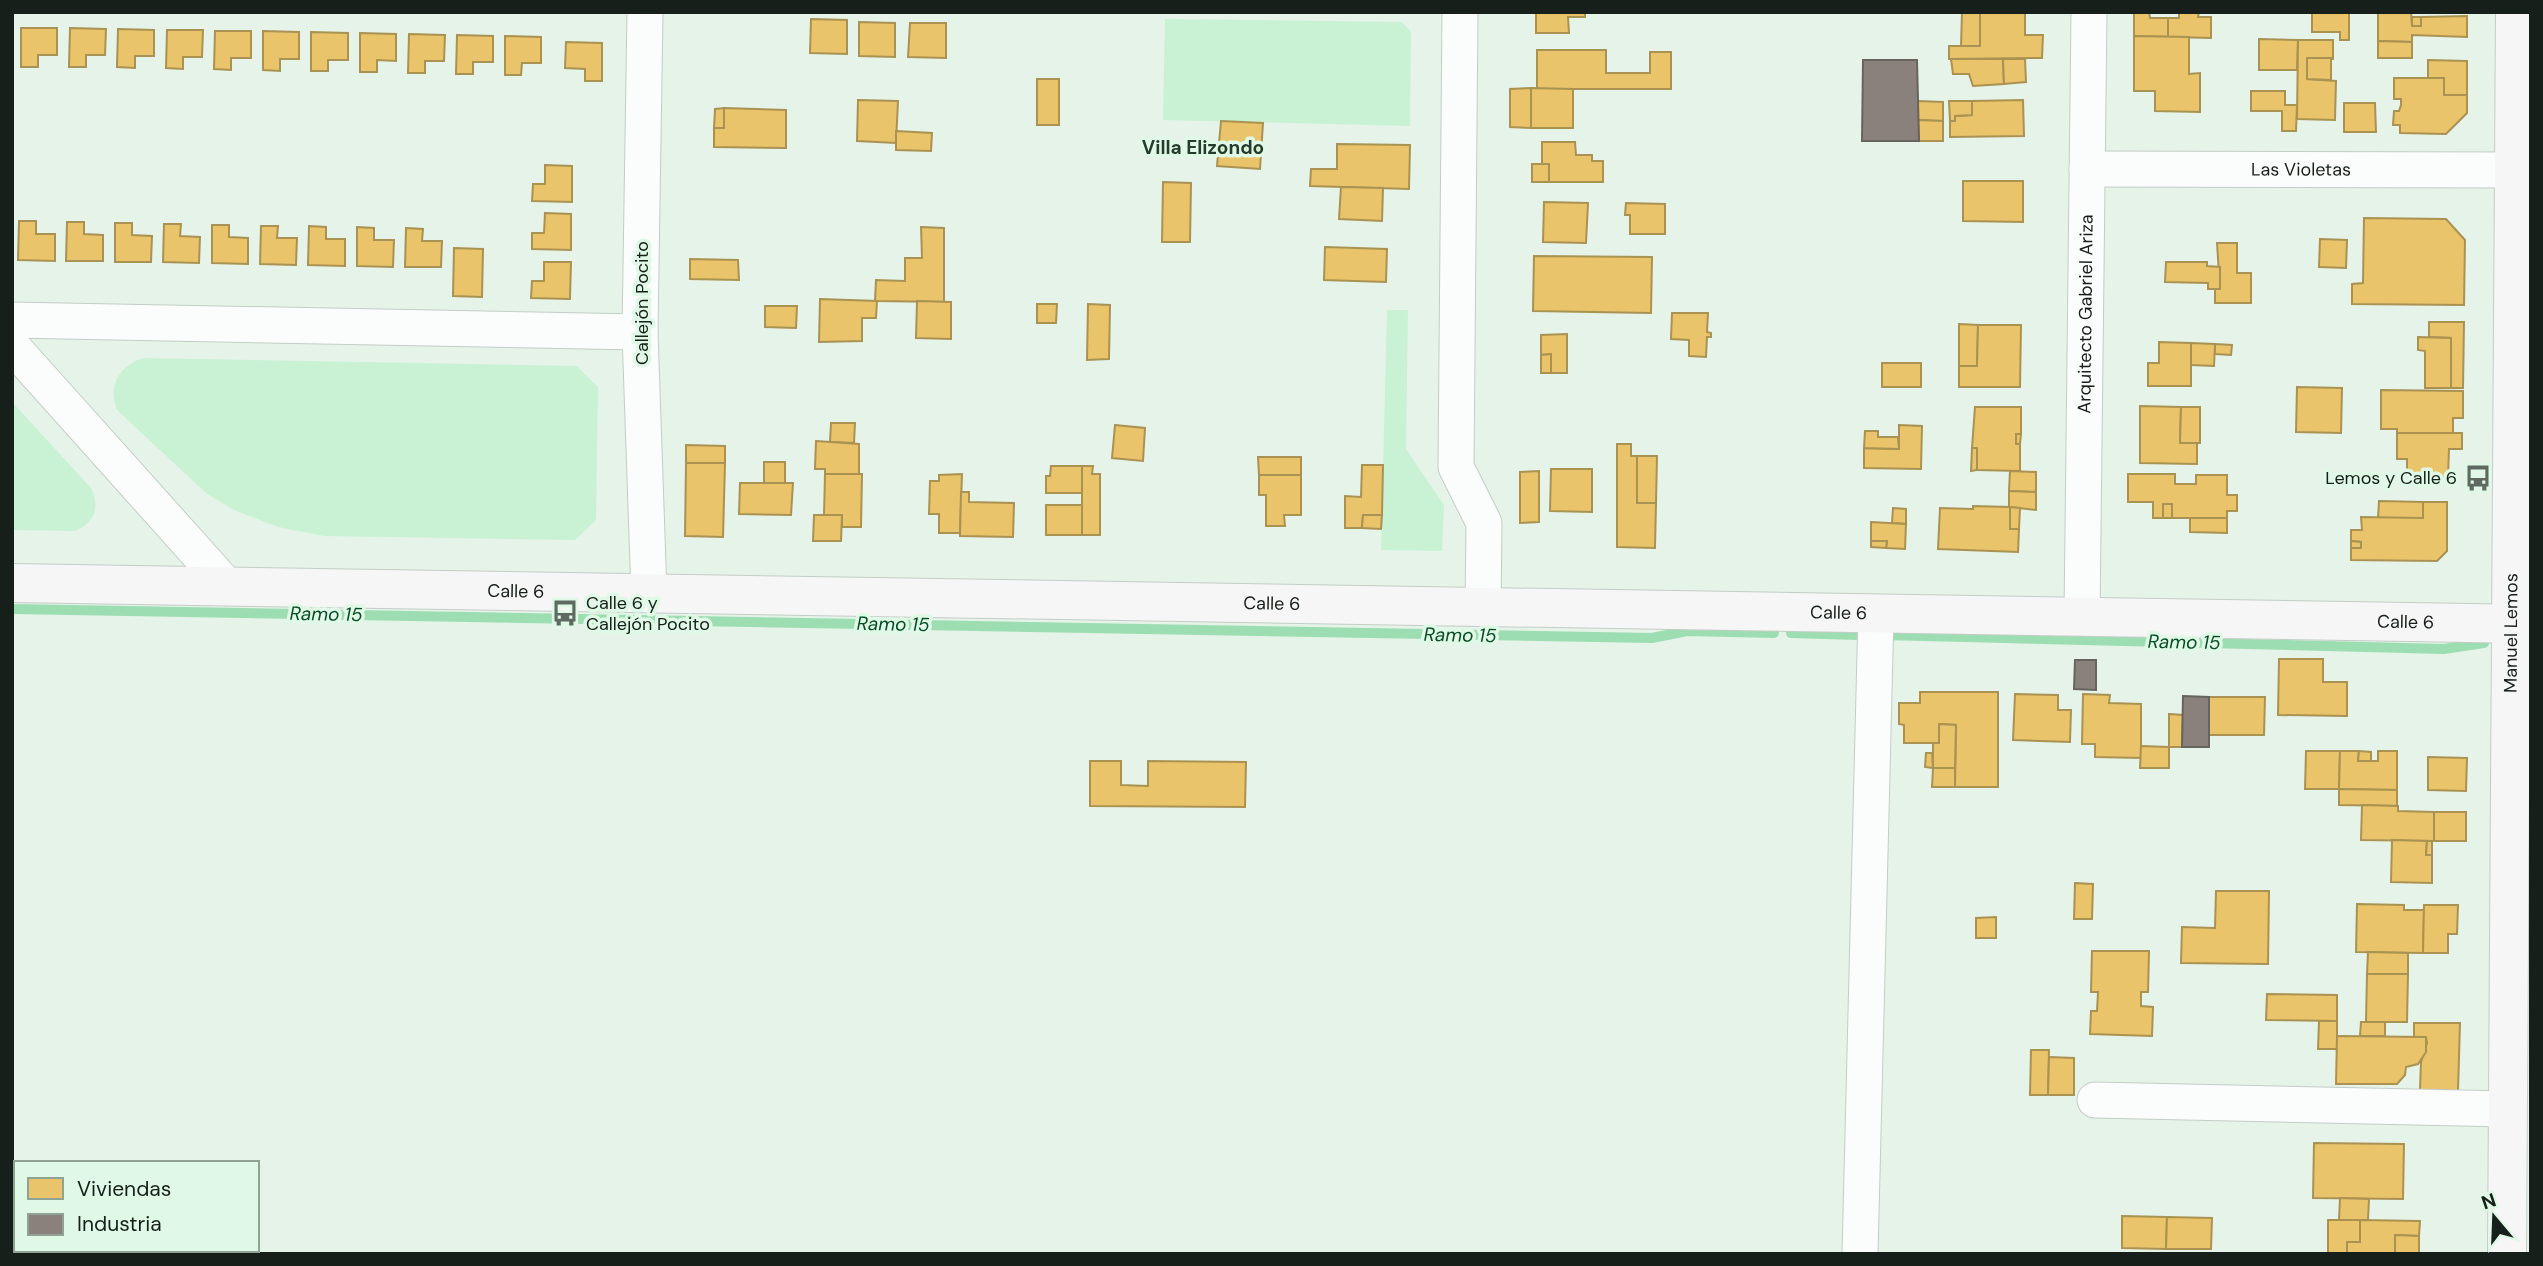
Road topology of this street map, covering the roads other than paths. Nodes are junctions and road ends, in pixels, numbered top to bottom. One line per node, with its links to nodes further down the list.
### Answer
1 (645, 12): 8 (street, Callejón Pocito)
2 (1460, 12): 13 (street)
3 (2089, 12): 5 (street, Arquitecto Gabriel Ariza)
4 (2515, 12): 6 (street, Manuel Lemos)
5 (2087, 169): 6 (street, Las Violetas); 15 (street, Arquitecto Gabriel Ariza)
6 (2514, 170): 16 (street, Manuel Lemos)
7 (12, 320): 8 (street)
8 (640, 331): 12 (street, Callejón Pocito)
9 (12, 346): 11 (street)
10 (12, 583): 11 (street, Calle 6)
11 (228, 587): 12 (street, Calle 6)
12 (649, 594): 13 (street, Calle 6)
13 (1483, 607): 14 (street, Calle 6)
14 (1876, 613): 15 (street, Calle 6); 19 (street)
15 (2082, 617): 16 (street, Calle 6)
16 (2521, 624): 18 (street, Manuel Lemos)
17 (2095, 1100): 18 (street)
18 (2508, 1109): 20 (street, Manuel Lemos)
19 (1860, 1254)
20 (2507, 1254)

